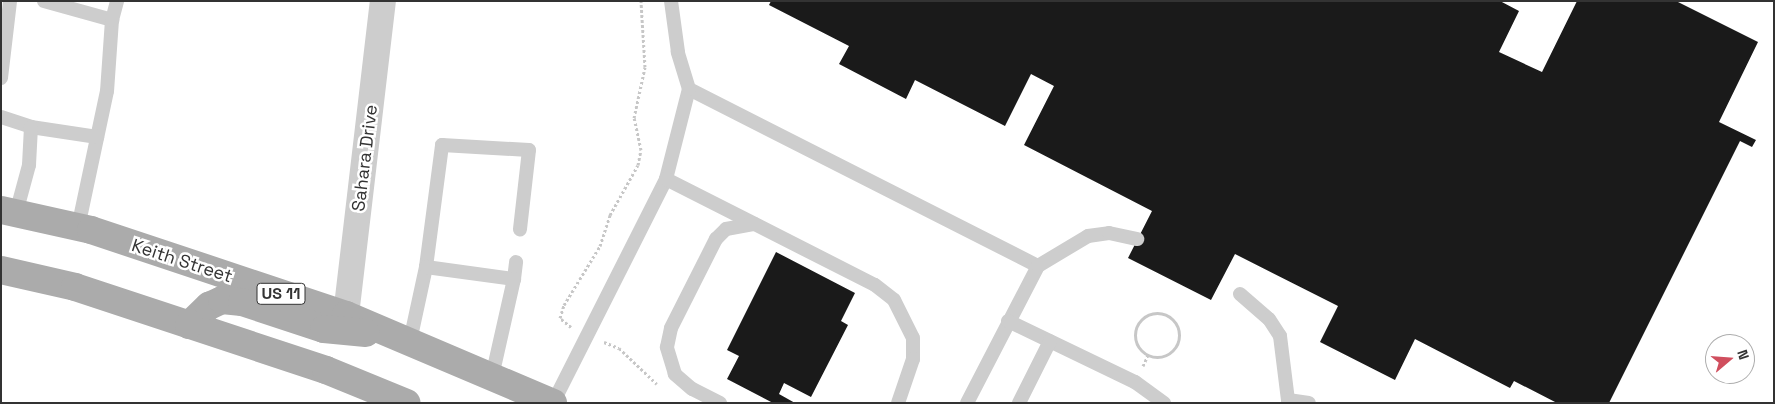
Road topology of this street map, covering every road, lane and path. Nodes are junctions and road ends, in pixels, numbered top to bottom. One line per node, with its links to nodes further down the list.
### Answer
1 (10, 1): 7 (lane)
2 (44, 1): 6 (lane)
3 (117, 1): 6 (lane)
4 (383, 1): 24 (street, Sahara Drive)
5 (671, 1): 8 (lane)
6 (112, 20): 11 (lane)
7 (1, 78)
8 (689, 89): 12 (lane); 20 (lane)
9 (1, 117): 10 (lane)
10 (31, 127): 11 (lane); 13 (lane)
11 (97, 137): 15 (lane)
12 (666, 179): 14 (lane); 33 (lane)
13 (9, 211): 15 (main road, Keith Street / US 11)
14 (755, 224): 34 (lane); 35 (lane)
15 (78, 228): 24 (main road, Keith Street / US 11)
16 (520, 228): 21 (lane)
17 (1137, 239): 20 (lane)
18 (516, 262): 22 (lane)
19 (5, 266): 26 (main road)
20 (1038, 266): 25 (lane)
21 (426, 267): 22 (lane); 27 (lane)
22 (514, 279): 30 (lane)
23 (1240, 294): 31 (lane)
24 (346, 315): 27 (main road, Keith Street / US 11)
25 (1008, 321): 28 (lane); 36 (lane)
26 (189, 325): 27 (main road); 32 (main road)
27 (405, 339): 30 (main road, Keith Street / US 11)
28 (1050, 341): 37 (lane); 38 (lane)
29 (1174, 348): 29 (path)
30 (492, 377): 33 (main road, Keith Street / US 11)
31 (1288, 401): 39 (lane)
32 (406, 403)
33 (553, 403)
34 (720, 403)
35 (898, 403)
36 (967, 403)
37 (1019, 403)
38 (1164, 403)
39 (1309, 403)

